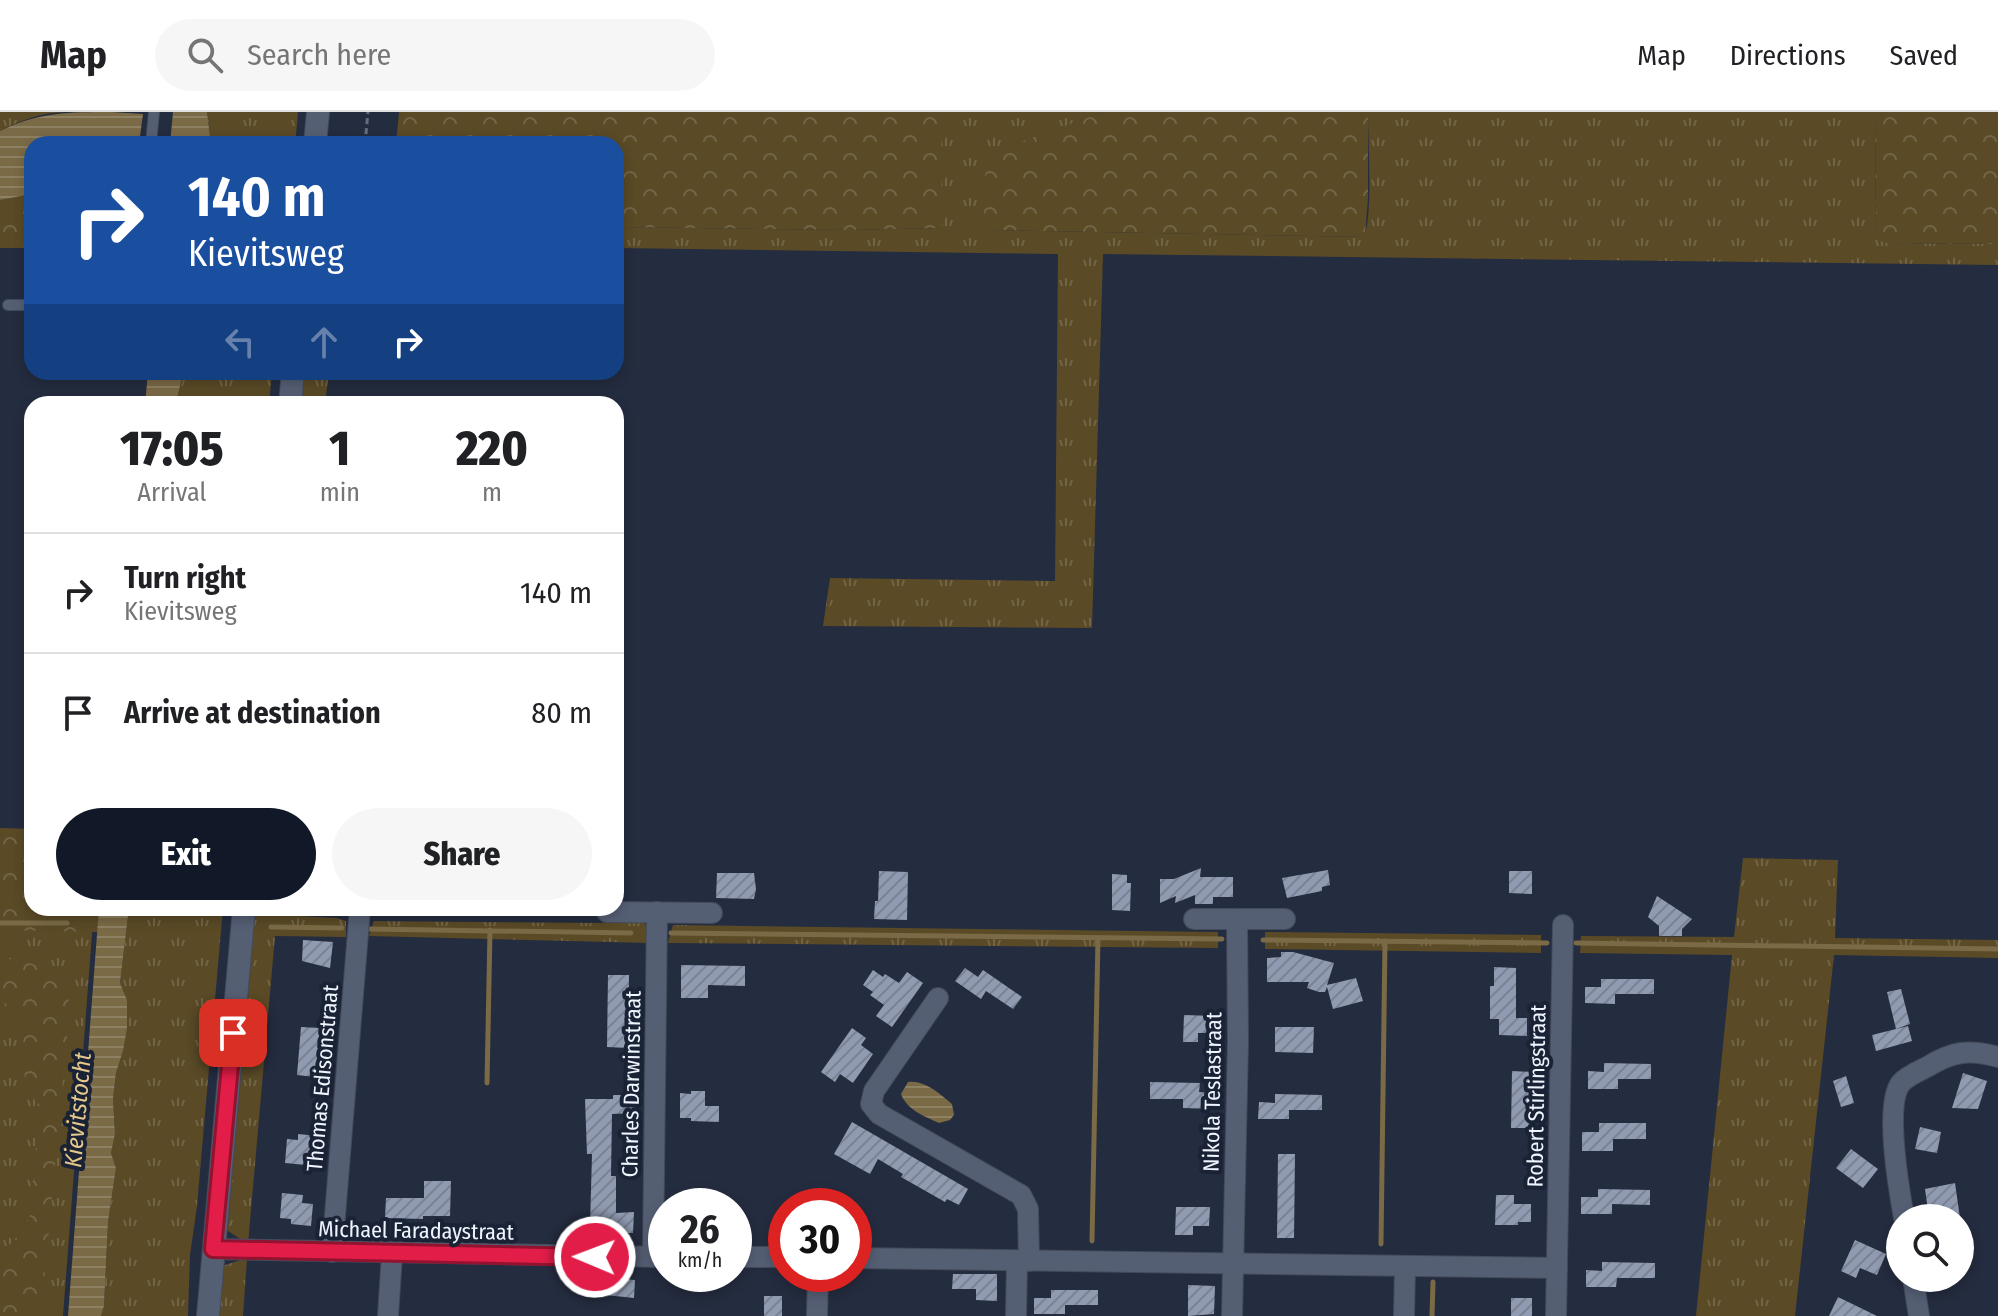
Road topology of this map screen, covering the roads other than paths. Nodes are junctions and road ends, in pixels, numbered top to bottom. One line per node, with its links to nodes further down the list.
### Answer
1 (154, 112): 3 (lane)
2 (318, 112): 4 (street)
3 (152, 136)
4 (316, 136)
5 (8, 305): 6 (lane)
6 (24, 305)
7 (624, 912): 8 (street)
8 (657, 912): 9 (street); 18 (street, Charles Darwinstraat)
9 (712, 913)
10 (243, 916): 20 (street)
11 (359, 916): 21 (street, Thomas Edisonstraat)
12 (1194, 919): 13 (street)
13 (1237, 919): 14 (street); 26 (street, Nikola Teslastraat)
14 (1285, 919)
15 (1563, 925): 28 (street, Robert Stirlingstraat)
16 (938, 998): 25 (street)
17 (1998, 1057): 19 (street)
18 (659, 1188)
19 (1902, 1204)
20 (213, 1249): 21 (street, Michael Faradaystraat); 31 (street)
21 (332, 1252): 22 (street, Michael Faradaystraat)
22 (392, 1254): 23 (street, Michael Faradaystraat); 32 (street)
23 (648, 1257)
24 (872, 1258): 25 (street)
25 (1023, 1261): 26 (street); 34 (street)
26 (1233, 1265): 27 (street); 35 (street)
27 (1405, 1268): 28 (street); 36 (street)
28 (1557, 1268): 37 (street, Robert Stirlingstraat)
29 (818, 1292): 33 (street)
30 (1915, 1292): 38 (street)
31 (208, 1316)
32 (388, 1316)
33 (817, 1316)
34 (1016, 1316)
35 (1232, 1316)
36 (1404, 1316)
37 (1556, 1316)
38 (1919, 1316)

